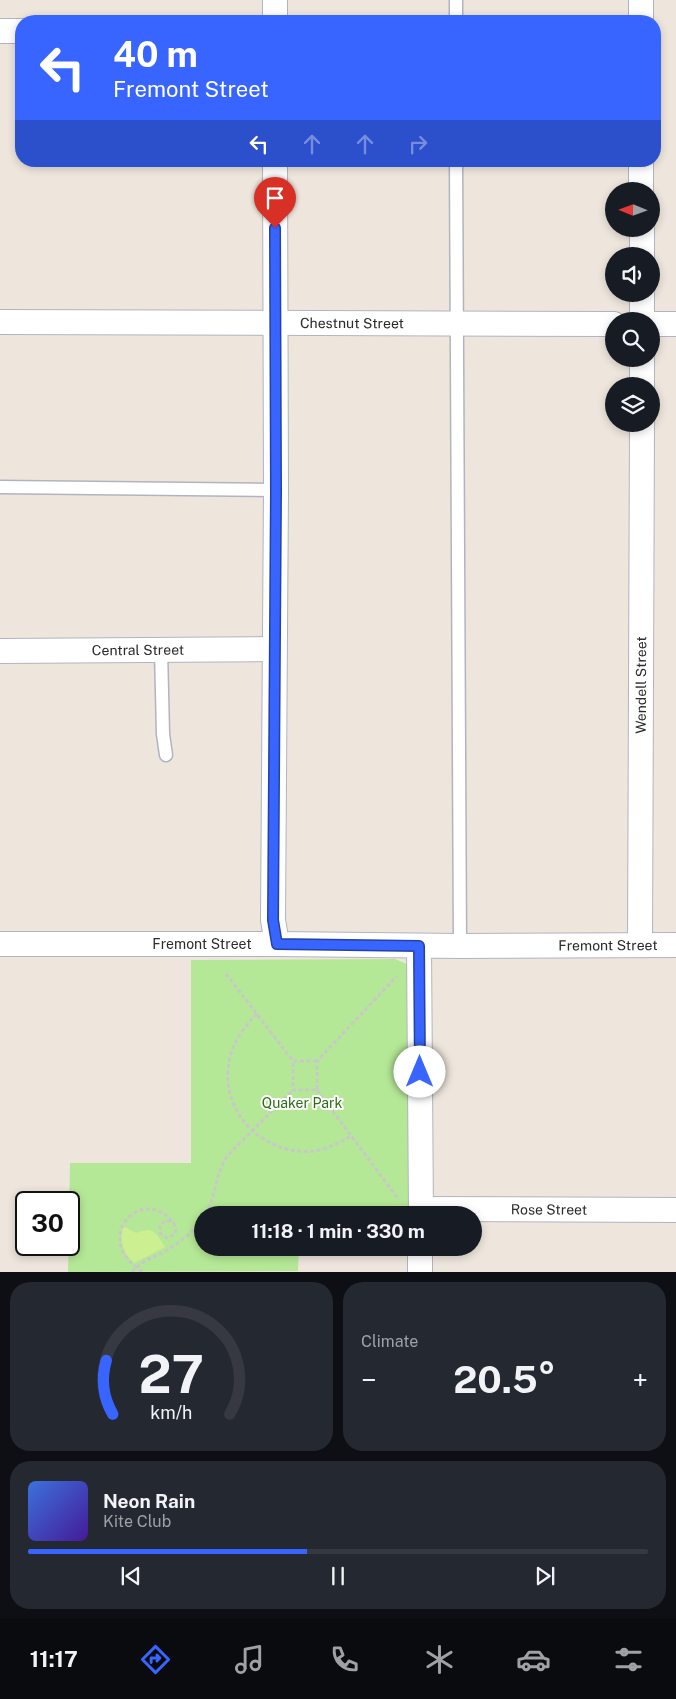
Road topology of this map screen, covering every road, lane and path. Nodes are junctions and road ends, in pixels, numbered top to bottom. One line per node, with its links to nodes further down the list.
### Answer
1 (275, 0): 4 (street)
2 (456, 0): 5 (lane)
3 (641, 0): 6 (street)
4 (275, 15)
5 (456, 15)
6 (641, 15)
7 (0, 31): 8 (street)
8 (15, 31)
9 (275, 167): 14 (street)
10 (456, 167): 15 (lane)
11 (641, 167): 12 (street)
12 (642, 182)
13 (0, 322): 14 (street, Chestnut Street)
14 (275, 324): 15 (street, Chestnut Street); 21 (street)
15 (456, 324): 16 (street, Chestnut Street); 31 (lane)
16 (605, 324)
17 (660, 324): 18 (street)
18 (676, 324)
19 (642, 432): 28 (street, Wendell Street)
20 (0, 487): 21 (lane)
21 (276, 490): 22 (street)
22 (274, 649): 23 (street, Central Street); 27 (street)
23 (161, 650): 24 (street, Central Street); 25 (lane)
24 (0, 651)
25 (166, 756)
26 (0, 944): 27 (street, Fremont Street)
27 (277, 944): 30 (street, Fremont Street)
28 (640, 945): 29 (street, Fremont Street); 31 (street, Fremont Street)
29 (676, 945)
30 (419, 946): 31 (street, Fremont Street); 43 (street)
31 (460, 946)
32 (400, 973): 36 (path)
33 (226, 974): 34 (path)
34 (257, 1014): 35 (path); 39 (path)
35 (293, 1061): 36 (path); 37 (path)
36 (317, 1061): 38 (path)
37 (293, 1090): 38 (path); 39 (path)
38 (317, 1090): 40 (path)
39 (253, 1131): 40 (path); 41 (path)
40 (351, 1136): 42 (path)
41 (211, 1206)
42 (411, 1206)
43 (414, 1206)
44 (482, 1209): 45 (street, Rose Street)
45 (676, 1210)
46 (174, 1223): 48 (path); 48 (path); 51 (path)
47 (194, 1231): 49 (path)
48 (172, 1237): 49 (path)
49 (176, 1244): 51 (path)
50 (420, 1256): 54 (street)
51 (136, 1267): 52 (path); 53 (path)
52 (132, 1272)
53 (142, 1272)
54 (420, 1272)

